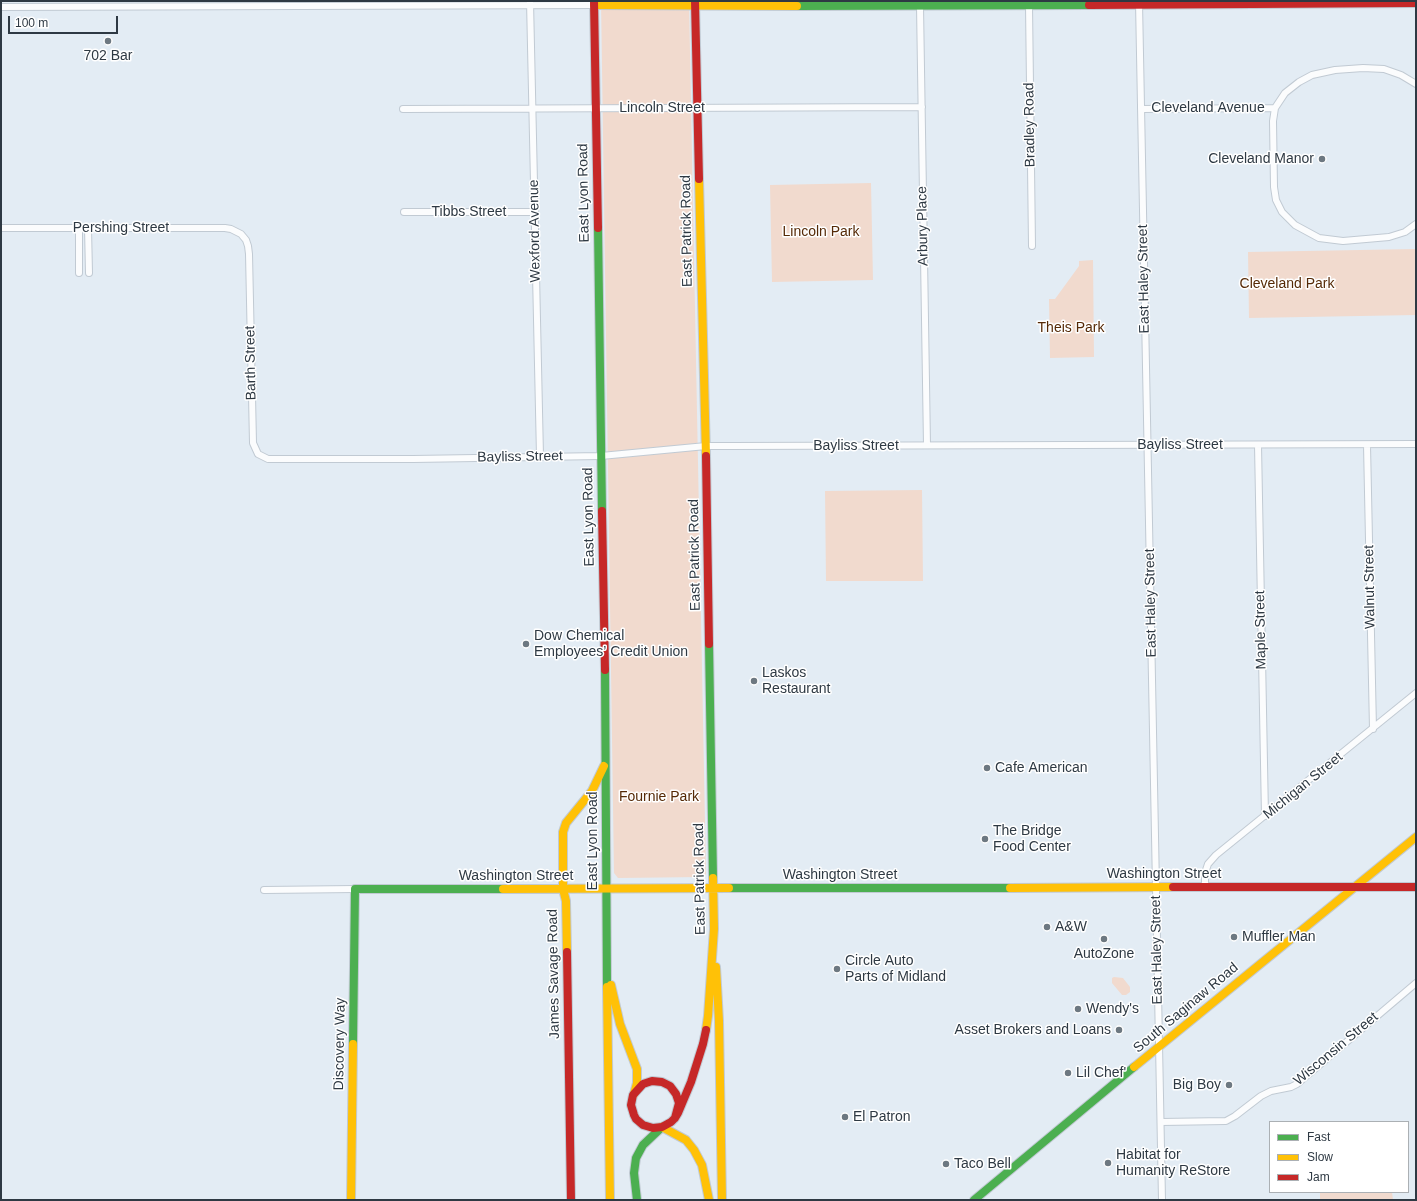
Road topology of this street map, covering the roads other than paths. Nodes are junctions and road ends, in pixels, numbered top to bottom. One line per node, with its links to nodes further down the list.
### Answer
1 (530, 3): 2 (street); 7 (street); 18 (street, Wexford Avenue)
2 (594, 3): 3 (main road); 13 (main road, East Lyon Road)
3 (695, 3): 8 (main road); 14 (main road, East Patrick Road)
4 (1001, 3): 9 (main road); 10 (main road)
5 (1140, 3): 6 (main road); 9 (main road); 19 (street, East Haley Street)
6 (1416, 3)
7 (93, 4): 11 (street)
8 (822, 4): 10 (main road)
9 (1029, 5): 27 (street, Bradley Road)
10 (920, 6): 15 (street, Arbury Place)
11 (1, 7)
12 (1416, 84): 16 (street)
13 (596, 108): 14 (street, Lincoln Street); 18 (street, Lincoln Street); 37 (main road, East Lyon Road)
14 (697, 108): 15 (street, Lincoln Street); 34 (main road, East Patrick Road)
15 (922, 108): 35 (street, Arbury Place)
16 (1275, 108): 19 (street, Cleveland Avenue); 22 (street)
17 (403, 109): 18 (street, Lincoln Street)
18 (533, 109): 21 (street, Wexford Avenue)
19 (1141, 109): 31 (street, East Haley Street)
20 (404, 212): 21 (street, Tibbs Street)
21 (535, 212): 36 (street, Wexford Avenue)
22 (1416, 224)
23 (1, 228): 24 (street, Pershing Street)
24 (79, 228): 25 (street, Pershing Street); 28 (street)
25 (88, 228): 26 (street, Pershing Street); 29 (street)
26 (241, 234): 38 (street, Barth Street)
27 (1032, 246)
28 (80, 273)
29 (89, 273)
30 (1416, 444): 33 (street, Bayliss Street)
31 (1148, 445): 32 (street, Bayliss Street); 35 (street, Bayliss Street); 44 (street, East Haley Street)
32 (1258, 445): 33 (street, Bayliss Street); 42 (street, Maple Street)
33 (1367, 445): 40 (street, Walnut Street)
34 (706, 446): 35 (street, Bayliss Street); 37 (street, Bayliss Street); 48 (main road, East Patrick Road)
35 (927, 446)
36 (540, 456): 37 (street, Bayliss Street); 38 (street, Bayliss Street)
37 (601, 456): 41 (main road, East Lyon Road)
38 (296, 459)
39 (1416, 693): 40 (street, Michigan Street)
40 (1372, 729): 42 (street, Michigan Street)
41 (606, 761): 50 (main road, James Savage Road); 51 (main road, East Lyon Road)
42 (1265, 816): 45 (street, Michigan Street)
43 (1416, 837): 46 (main road, South Saginaw Road)
44 (1156, 887): 45 (main road, Washington Street); 48 (main road, Washington Street); 56 (street, East Haley Street)
45 (1205, 887): 46 (main road, Washington Street)
46 (1356, 887): 47 (main road, Washington Street); 56 (main road, South Saginaw Road)
47 (1416, 887)
48 (713, 888): 51 (main road, Washington Street); 53 (main road, East Patrick Road)
49 (355, 889): 50 (main road, Washington Street); 52 (street, Washington Street); 61 (main road, Discovery Way)
50 (563, 889): 51 (main road, Washington Street); 62 (main road, James Savage Road)
51 (606, 889): 54 (main road, East Lyon Road)
52 (264, 890)
53 (714, 929): 58 (main road); 66 (main road, East Patrick Road)
54 (607, 972): 57 (main road); 63 (main road, East Lyon Road)
55 (1416, 983): 59 (street, Wisconsin Street)
56 (1158, 1046): 59 (street, East Haley Street); 67 (main road, South Saginaw Road)
57 (633, 1095): 58 (main road); 60 (main road)
58 (675, 1118): 60 (main road)
59 (1161, 1122): 68 (street, East Haley Street)
60 (662, 1127): 64 (main road); 65 (main road)
61 (351, 1200)
62 (571, 1200)
63 (610, 1200)
64 (637, 1200)
65 (709, 1200)
66 (722, 1200)
67 (974, 1200)
68 (1162, 1200)

